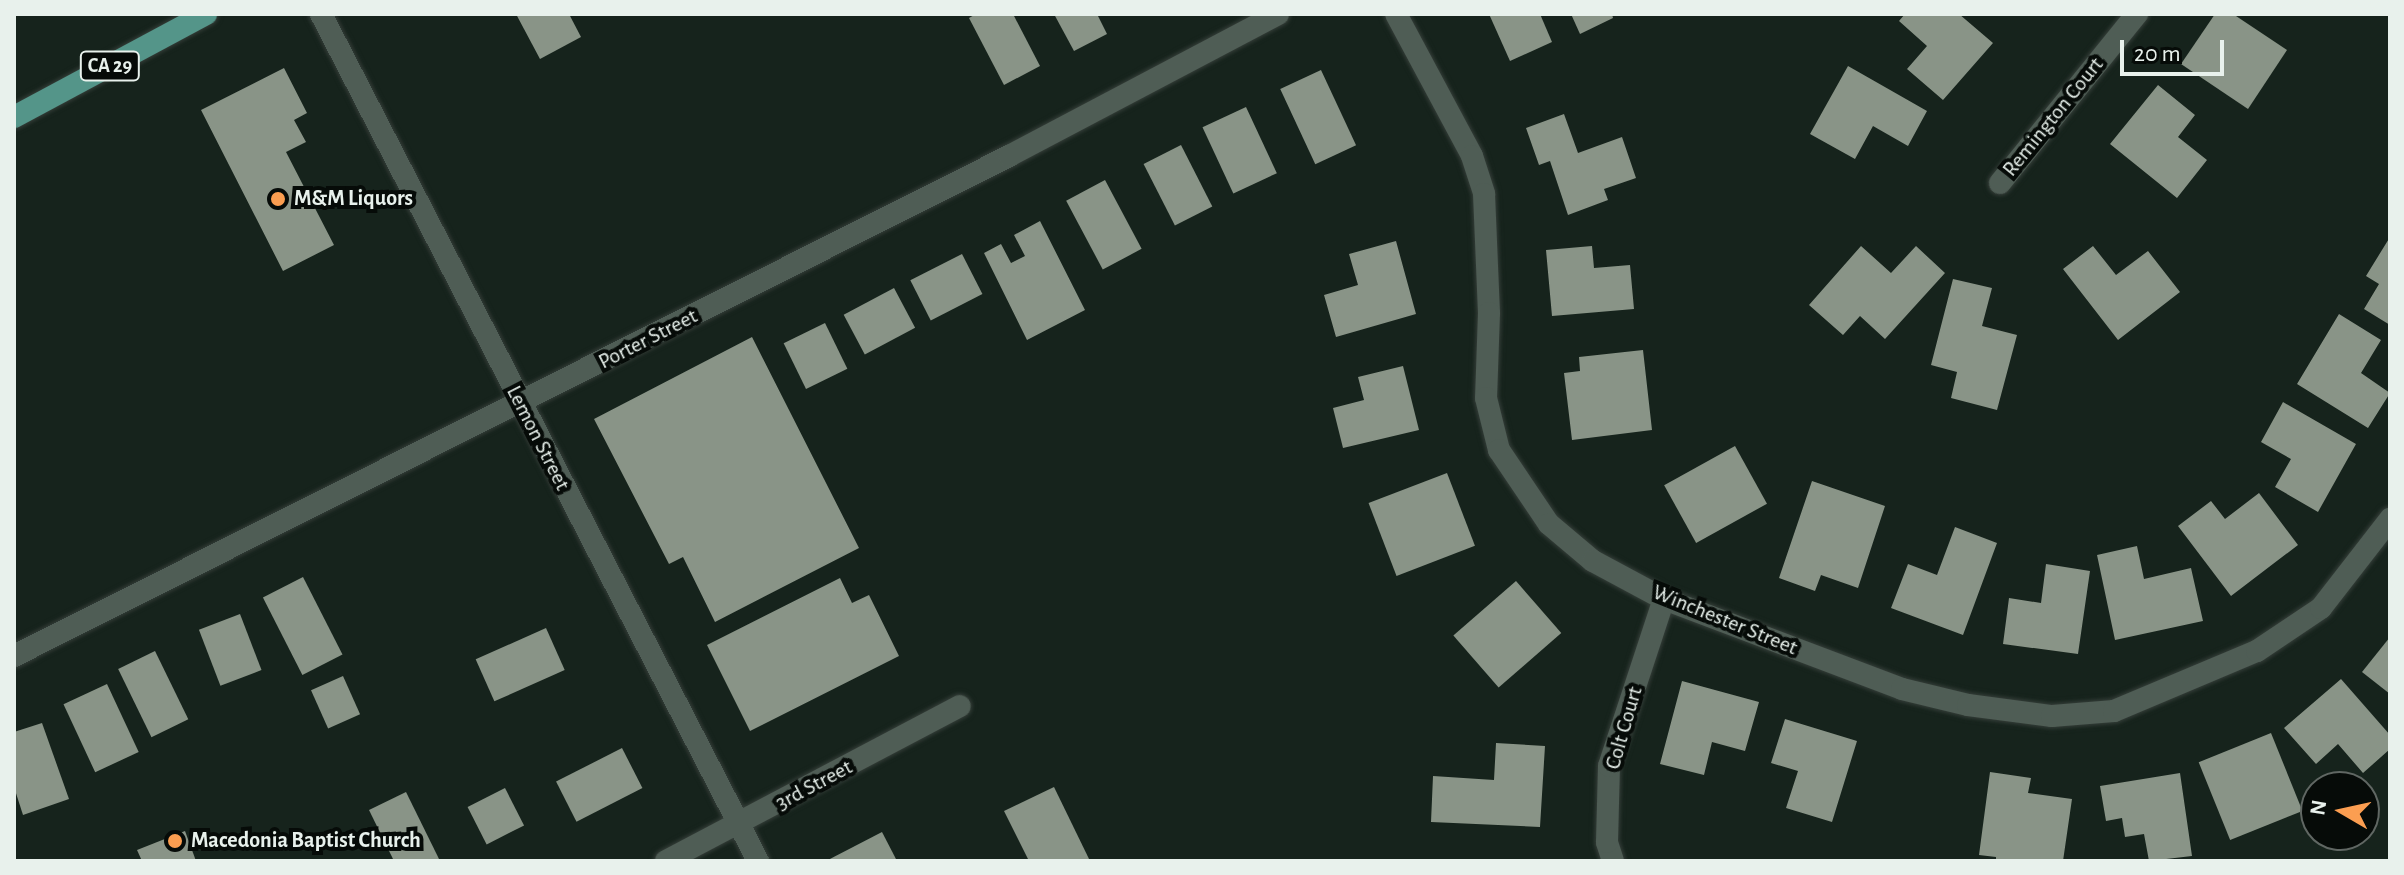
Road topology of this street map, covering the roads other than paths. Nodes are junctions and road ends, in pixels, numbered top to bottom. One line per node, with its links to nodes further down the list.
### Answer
1 (206, 14): 6 (main road, CA 29)
2 (321, 14): 8 (street, Lemon Street)
3 (1278, 14): 8 (street, Porter Street)
4 (1396, 14): 10 (street, Winchester Street)
5 (2137, 14): 7 (street, Remington Court)
6 (14, 117)
7 (2000, 183)
8 (520, 404): 11 (street, Porter Street); 13 (street, Lemon Street)
9 (2390, 519): 10 (street, Winchester Street)
10 (1664, 599): 16 (street, Colt Court)
11 (14, 656)
12 (960, 706): 13 (street, 3rd Street)
13 (740, 824): 14 (street, 3rd Street); 15 (street, Lemon Street)
14 (666, 861)
15 (758, 861)
16 (1613, 861)

